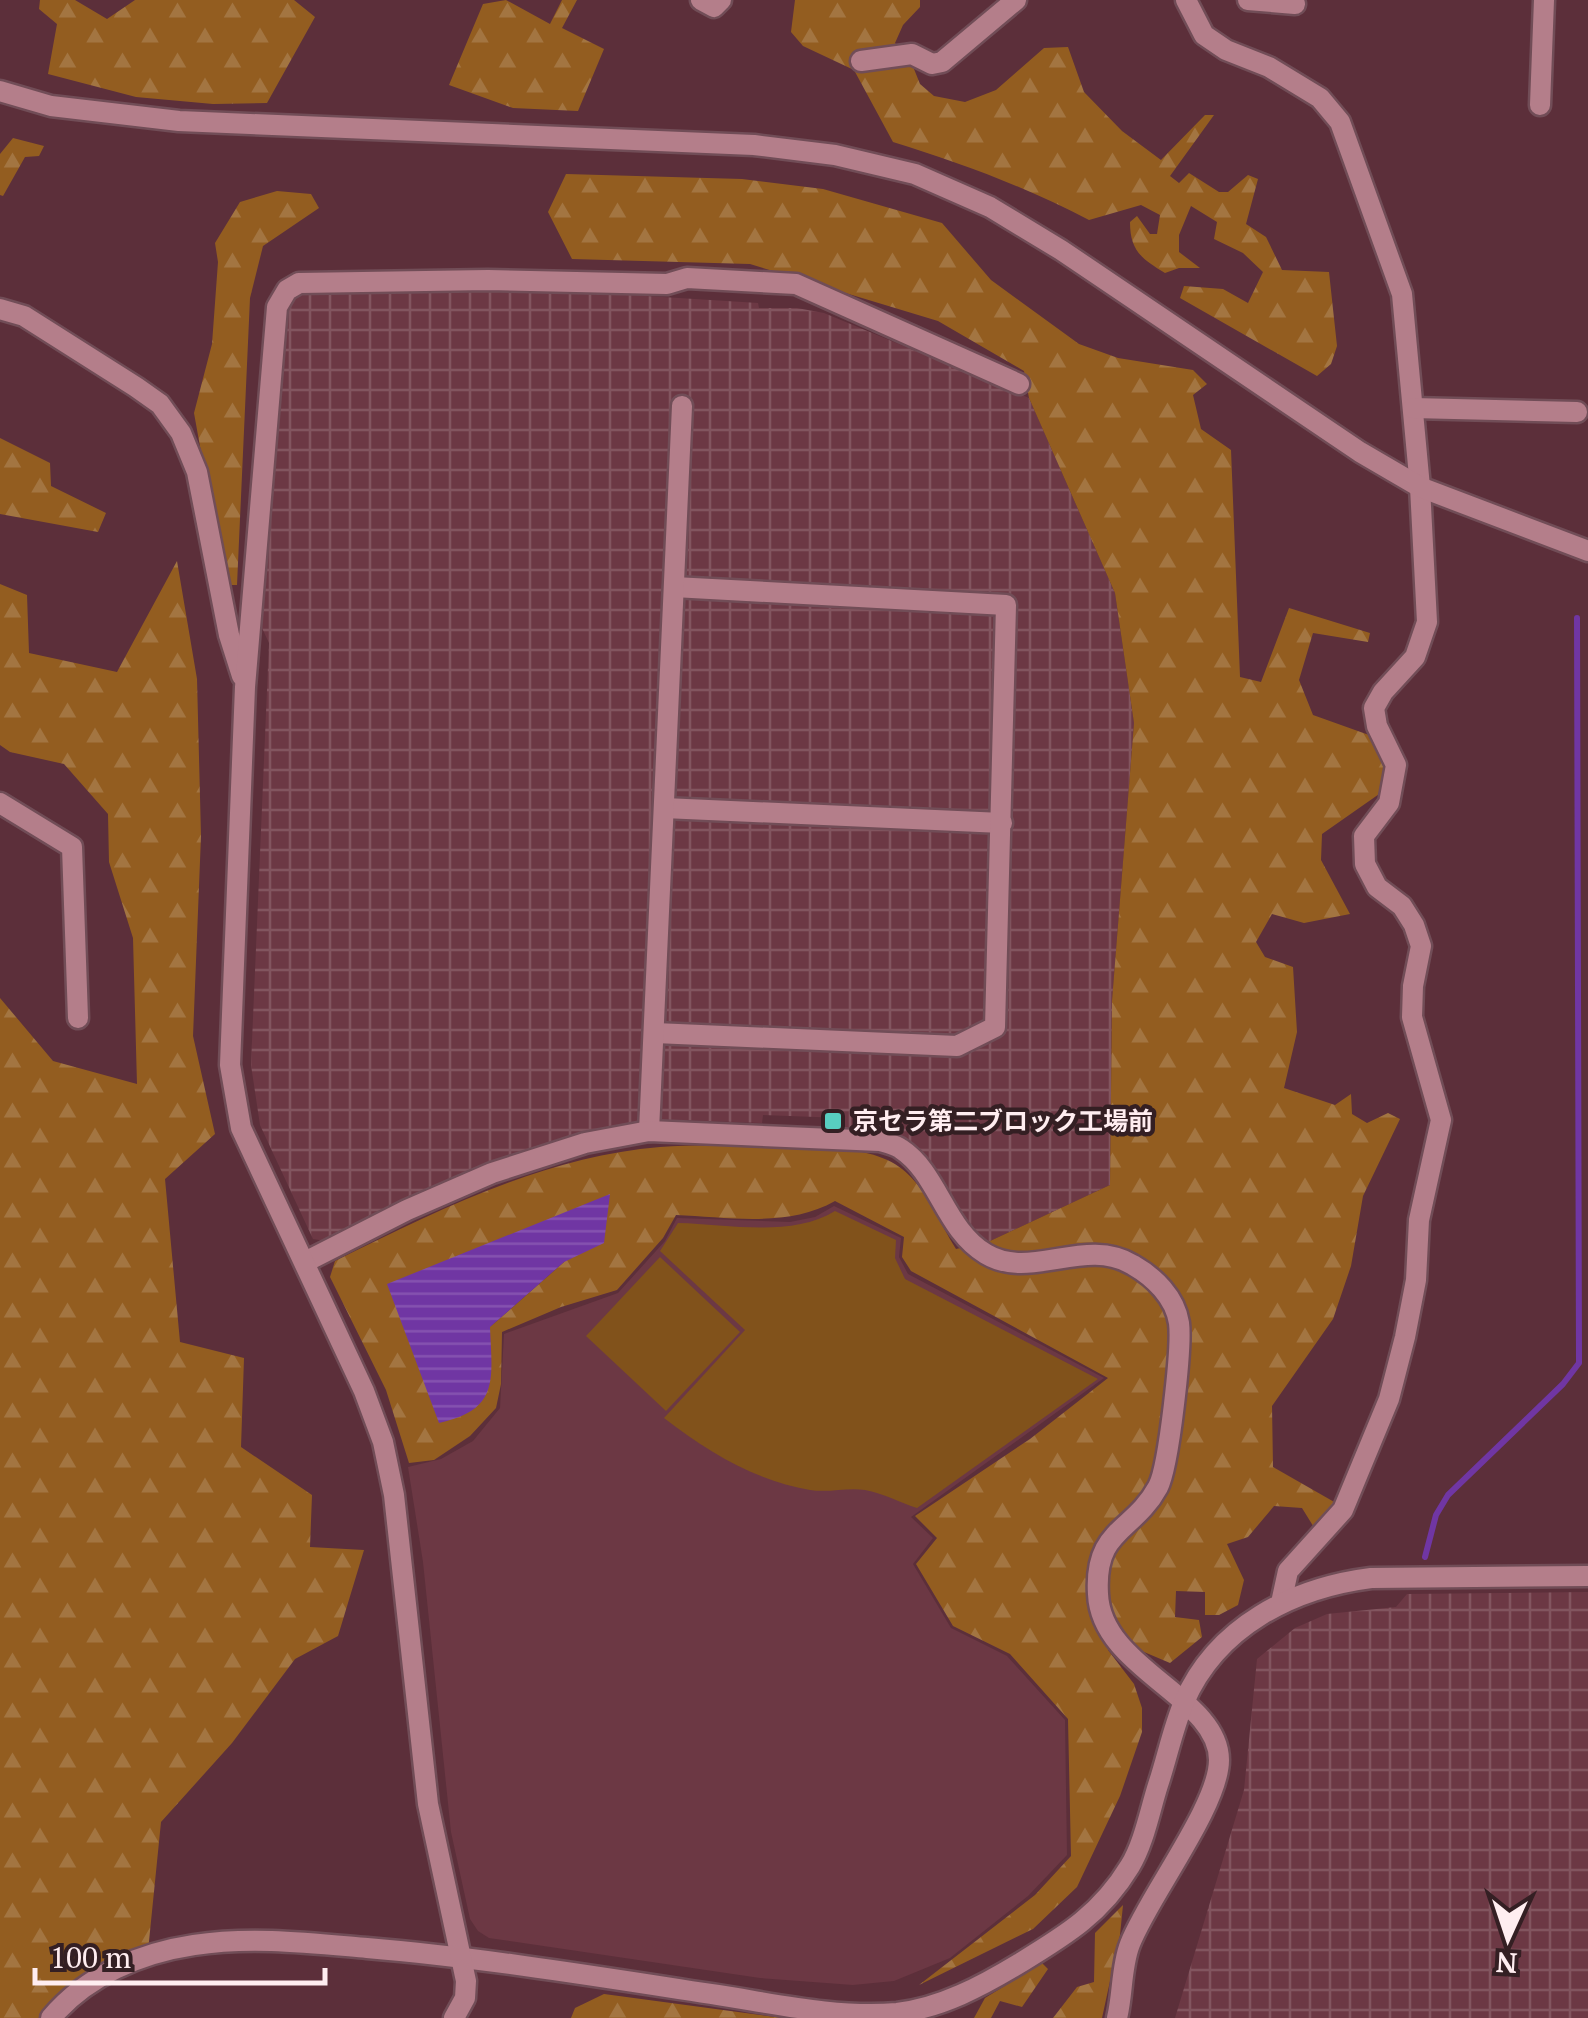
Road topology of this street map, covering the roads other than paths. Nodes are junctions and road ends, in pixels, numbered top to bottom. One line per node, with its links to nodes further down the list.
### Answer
1 (701, 0): 2 (street)
2 (721, 0)
3 (1016, 0): 8 (street)
4 (1186, 0): 14 (street)
5 (1248, 0): 7 (street)
6 (1544, 0): 10 (street)
7 (1295, 4)
8 (861, 61)
9 (0, 90): 16 (street)
10 (1540, 104)
11 (0, 310): 19 (street)
12 (1020, 384): 19 (street)
13 (682, 406): 18 (street)
14 (1413, 408): 15 (street); 16 (street)
15 (1576, 412)
16 (1420, 487): 17 (street); 28 (street)
17 (1588, 552)
18 (674, 587): 21 (street); 22 (street)
19 (246, 688): 26 (street)
20 (0, 804): 23 (street)
21 (664, 808): 22 (street); 24 (street)
22 (1002, 823): 24 (street)
23 (78, 1018)
24 (655, 1033): 25 (street)
25 (648, 1131): 26 (street); 29 (street)
26 (304, 1262): 30 (street)
27 (1588, 1576): 28 (street)
28 (1281, 1602): 29 (street)
29 (1184, 1702): 30 (street); 33 (street)
30 (461, 1956): 31 (street); 32 (street)
31 (51, 2018)
32 (454, 2018)
33 (1117, 2018)

